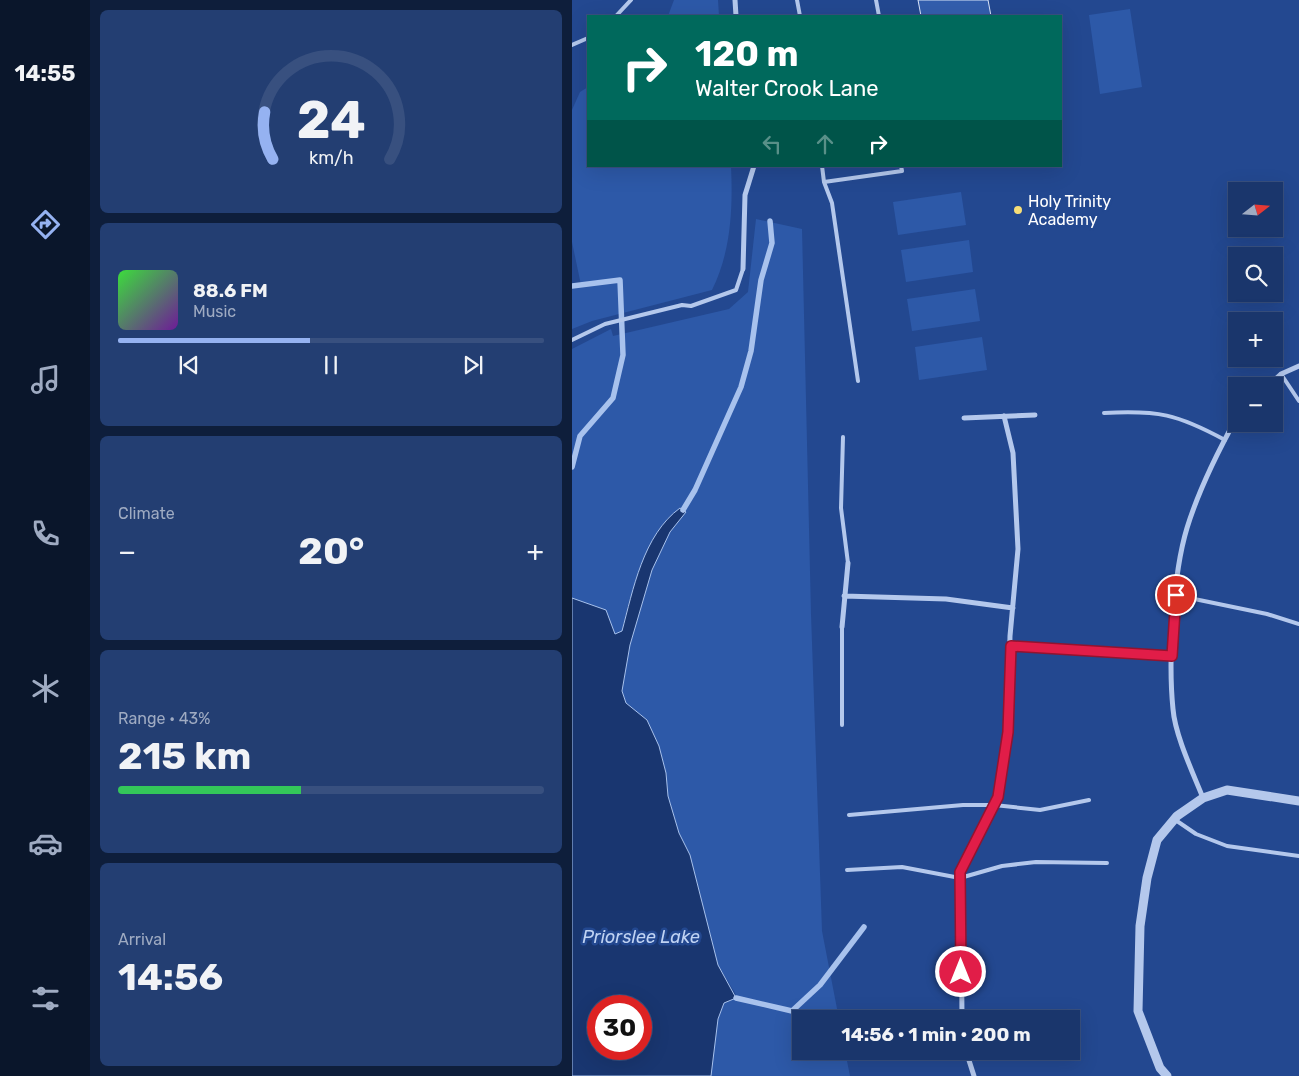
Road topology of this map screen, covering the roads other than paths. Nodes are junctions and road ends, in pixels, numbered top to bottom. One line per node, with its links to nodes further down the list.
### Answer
1 (631, 0): 5 (lane)
2 (735, 0): 6 (street)
3 (797, 0): 7 (lane)
4 (876, 0): 8 (lane)
5 (617, 15)
6 (736, 15)
7 (800, 15)
8 (879, 15)
9 (587, 38): 10 (lane)
10 (572, 45)
11 (754, 167): 15 (street)
12 (822, 167): 14 (lane)
13 (901, 167): 14 (lane)
14 (824, 182): 20 (lane)
15 (743, 269): 16 (lane)
16 (572, 340)
17 (1298, 366): 18 (street)
18 (1281, 374): 19 (street); 21 (lane)
19 (1278, 377)
20 (858, 380)
21 (1298, 401)
22 (1104, 412): 28 (lane)
23 (1004, 416): 24 (street); 25 (street); 32 (street)
24 (1035, 416)
25 (964, 418)
26 (1229, 432): 28 (street)
27 (842, 437): 29 (lane)
28 (1225, 440): 30 (street)
29 (848, 563): 31 (street)
30 (1176, 595): 33 (lane); 36 (street)
31 (844, 596): 32 (street); 34 (street)
32 (1013, 608): 35 (street)
33 (1298, 624)
34 (842, 627): 37 (lane)
35 (1011, 646): 36 (street); 41 (street)
36 (1172, 656): 38 (street)
37 (842, 725)
38 (1203, 798): 40 (street); 43 (street)
39 (1089, 800): 41 (lane)
40 (1298, 801)
41 (994, 805): 42 (lane); 47 (street)
42 (849, 815)
43 (1174, 819): 44 (lane); 51 (street)
44 (1298, 856)
45 (1108, 863): 47 (lane)
46 (847, 870): 47 (lane)
47 (960, 878): 48 (street)
48 (962, 1010)
49 (969, 1060): 50 (street)
50 (974, 1076)
51 (1167, 1076)

